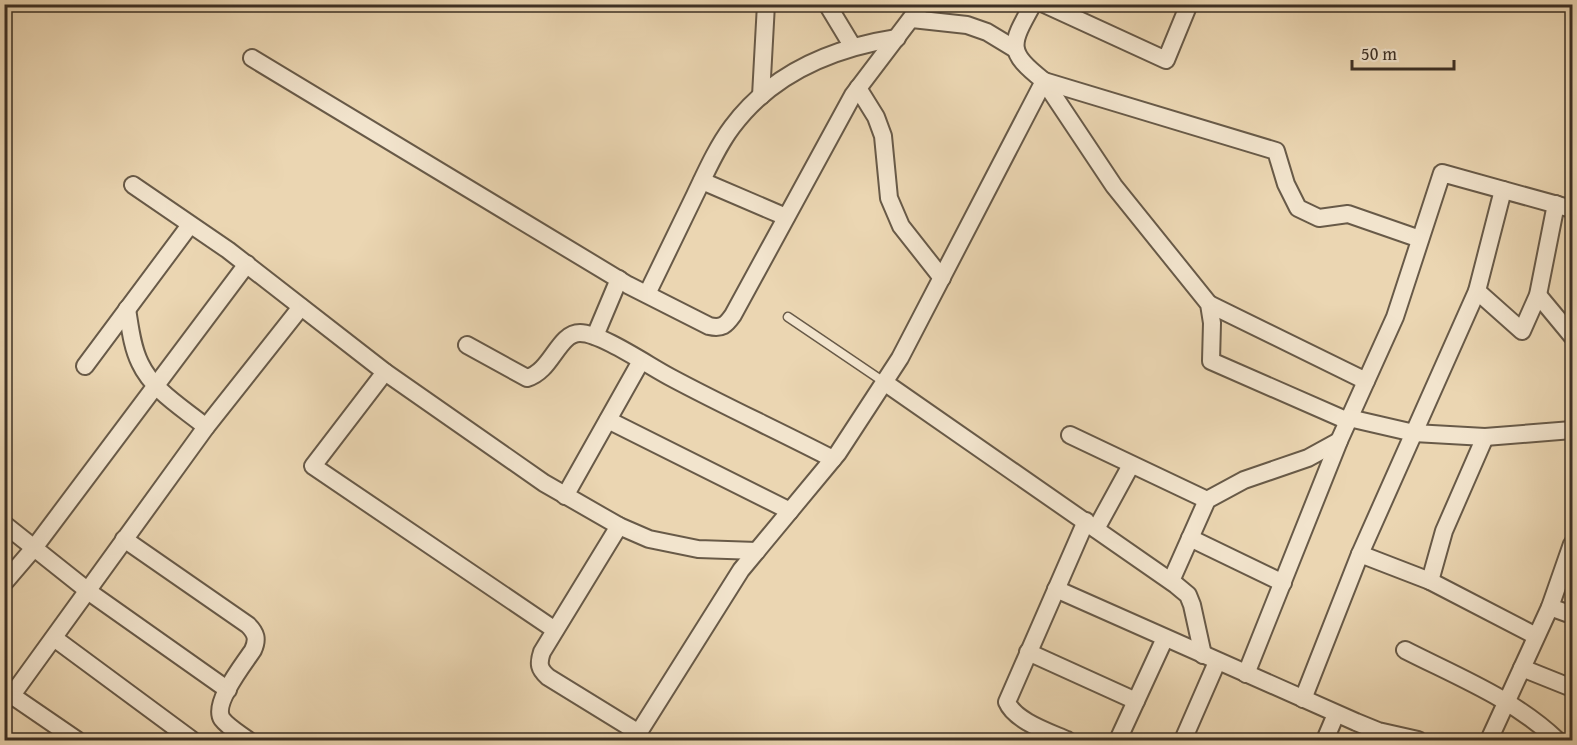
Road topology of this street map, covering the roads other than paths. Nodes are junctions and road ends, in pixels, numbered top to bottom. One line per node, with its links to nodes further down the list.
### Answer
1 (765, 4): 14 (street)
2 (826, 4): 9 (street)
3 (922, 4): 7 (street)
4 (1033, 4): 10 (street)
5 (1044, 4): 6 (street)
6 (1189, 4)
7 (912, 19): 8 (street); 10 (street)
8 (897, 38): 9 (street); 13 (street)
9 (854, 47): 14 (street)
10 (1015, 49): 12 (street)
11 (252, 58): 25 (street)
12 (1044, 81): 22 (street); 24 (street); 29 (street)
13 (858, 88): 20 (street); 24 (street)
14 (761, 96): 15 (street)
15 (702, 181): 20 (street); 27 (street)
16 (133, 185): 21 (street)
17 (1503, 190): 18 (street); 22 (street); 26 (street)
18 (1556, 204): 19 (street); 28 (street)
19 (1572, 209)
20 (786, 217): 27 (street)
21 (190, 225): 23 (street); 31 (street)
22 (1420, 239): 39 (street)
23 (247, 264): 30 (street); 41 (street)
24 (942, 278): 40 (street)
25 (619, 279): 27 (street); 33 (street)
26 (1477, 291): 28 (street); 46 (street)
27 (647, 294)
28 (1539, 295): 34 (street)
29 (1209, 304): 39 (street); 42 (street)
30 (301, 307): 38 (street); 44 (street)
31 (126, 309): 37 (street); 41 (street)
32 (788, 317): 40 (lane)
33 (595, 336): 35 (street); 36 (street)
34 (1572, 336)
35 (467, 345)
36 (641, 361): 43 (street); 50 (street)
37 (85, 366)
38 (385, 372): 52 (street); 72 (street)
39 (1366, 381): 42 (street)
40 (884, 382): 50 (street); 56 (street)
41 (155, 387): 44 (street); 61 (street)
42 (1348, 419): 46 (street); 49 (street)
43 (608, 420): 52 (street); 54 (street)
44 (207, 427): 59 (street)
45 (1572, 430): 48 (street)
46 (1414, 433): 48 (street); 63 (street)
47 (1070, 435): 51 (street)
48 (1485, 437): 65 (street)
49 (1339, 441): 53 (street); 67 (street)
50 (834, 459): 54 (street)
51 (1131, 465): 53 (street); 56 (street)
52 (565, 496): 57 (street)
53 (1207, 500): 58 (street)
54 (790, 511): 62 (street)
55 (4, 524): 61 (street)
56 (1091, 525): 64 (street); 68 (street)
57 (619, 526): 62 (street); 72 (street)
58 (1190, 538): 64 (street); 67 (street)
59 (124, 539): 69 (street); 82 (street)
60 (1572, 544): 70 (street)
61 (34, 548): 66 (street); 69 (street)
62 (757, 551): 88 (street)
63 (1360, 554): 65 (street); 84 (street)
64 (1171, 581): 78 (street)
65 (1430, 581): 73 (street)
66 (4, 583)
67 (1283, 583): 80 (street)
68 (1056, 589): 75 (street); 77 (street)
69 (88, 590): 74 (street); 82 (street)
70 (1550, 607): 71 (street); 73 (street)
71 (1572, 615)
72 (555, 630): 88 (street)
73 (1536, 636): 79 (street)
74 (54, 638): 83 (street); 91 (street)
75 (1165, 638): 78 (street); 85 (street)
76 (1404, 650): 86 (street)
77 (1028, 652): 85 (street); 92 (street)
78 (1210, 658): 80 (street); 94 (street)
79 (1522, 668): 81 (street); 86 (street)
80 (1245, 674): 84 (street)
81 (1572, 688)
82 (228, 690): 89 (street)
83 (8, 692): 90 (street)
84 (1303, 699): 87 (street)
85 (1136, 701): 93 (street)
86 (1507, 701): 97 (street); 98 (street)
87 (1336, 714): 95 (street); 96 (street)
88 (637, 737)
89 (238, 738)
90 (77, 741)
91 (192, 741)
92 (1067, 741)
93 (1118, 741)
94 (1183, 741)
95 (1325, 741)
96 (1418, 741)
97 (1489, 741)
98 (1557, 741)

